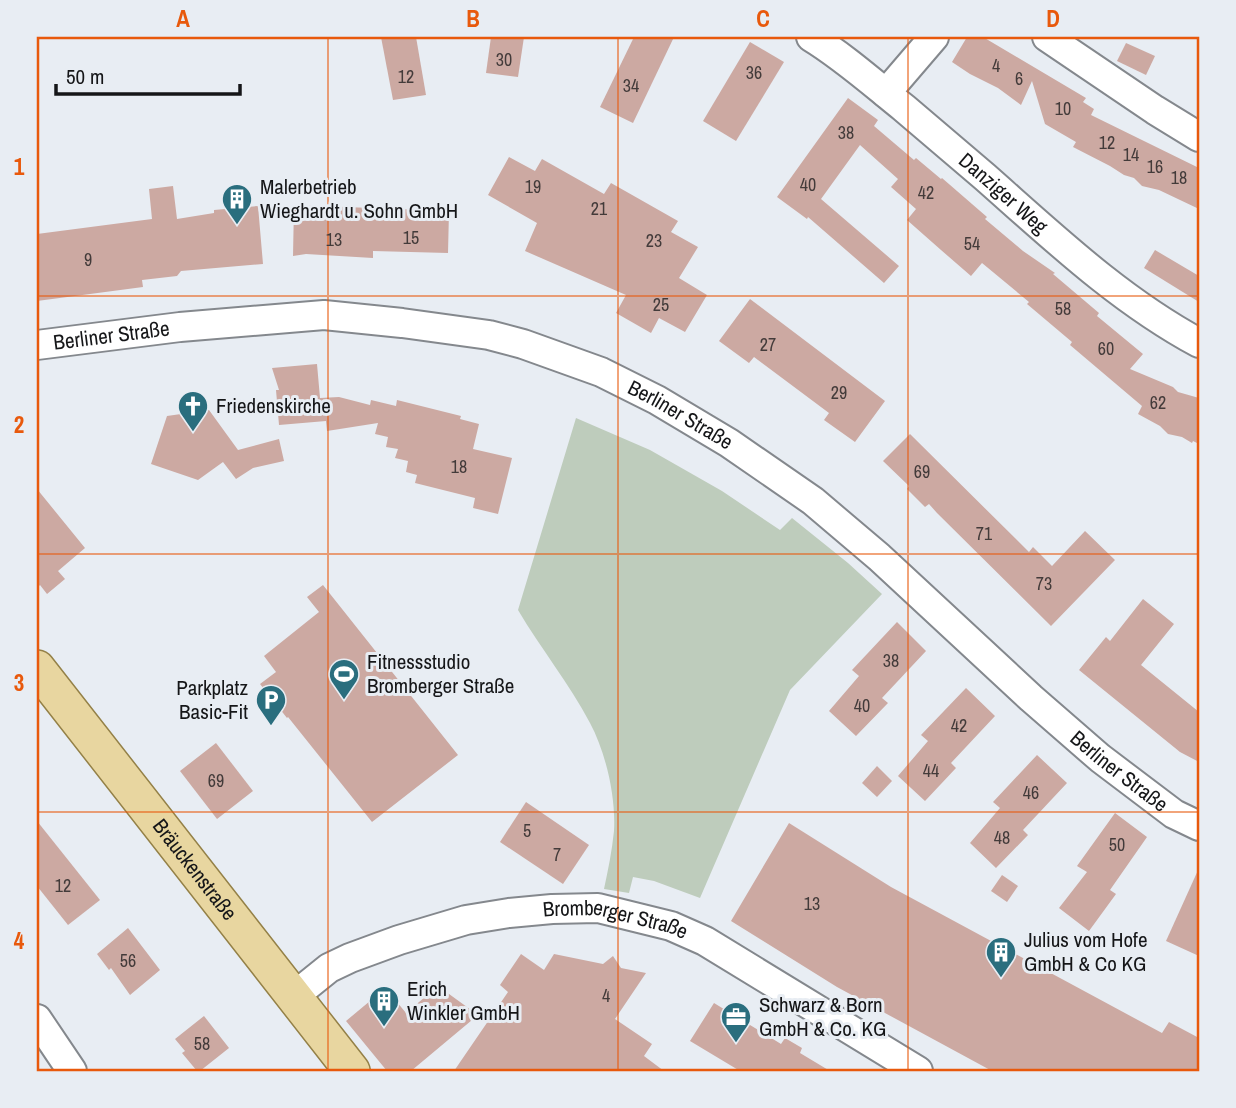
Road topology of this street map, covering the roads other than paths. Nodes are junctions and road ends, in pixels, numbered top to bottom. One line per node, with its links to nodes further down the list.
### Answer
1 (811, 37): 4 (street, Danziger Weg)
2 (934, 37): 4 (street)
3 (1047, 37): 5 (street)
4 (886, 93): 6 (street, Danziger Weg)
5 (1199, 137)
6 (1199, 343)
7 (37, 345): 9 (street, Berliner Straße)
8 (37, 668): 10 (main road, Bräuckenstraße)
9 (1199, 826)
10 (293, 997): 13 (main road, Bräuckenstraße); 14 (street, Bromberger Straße)
11 (37, 1018): 12 (street)
12 (72, 1071)
13 (352, 1071)
14 (918, 1071)

